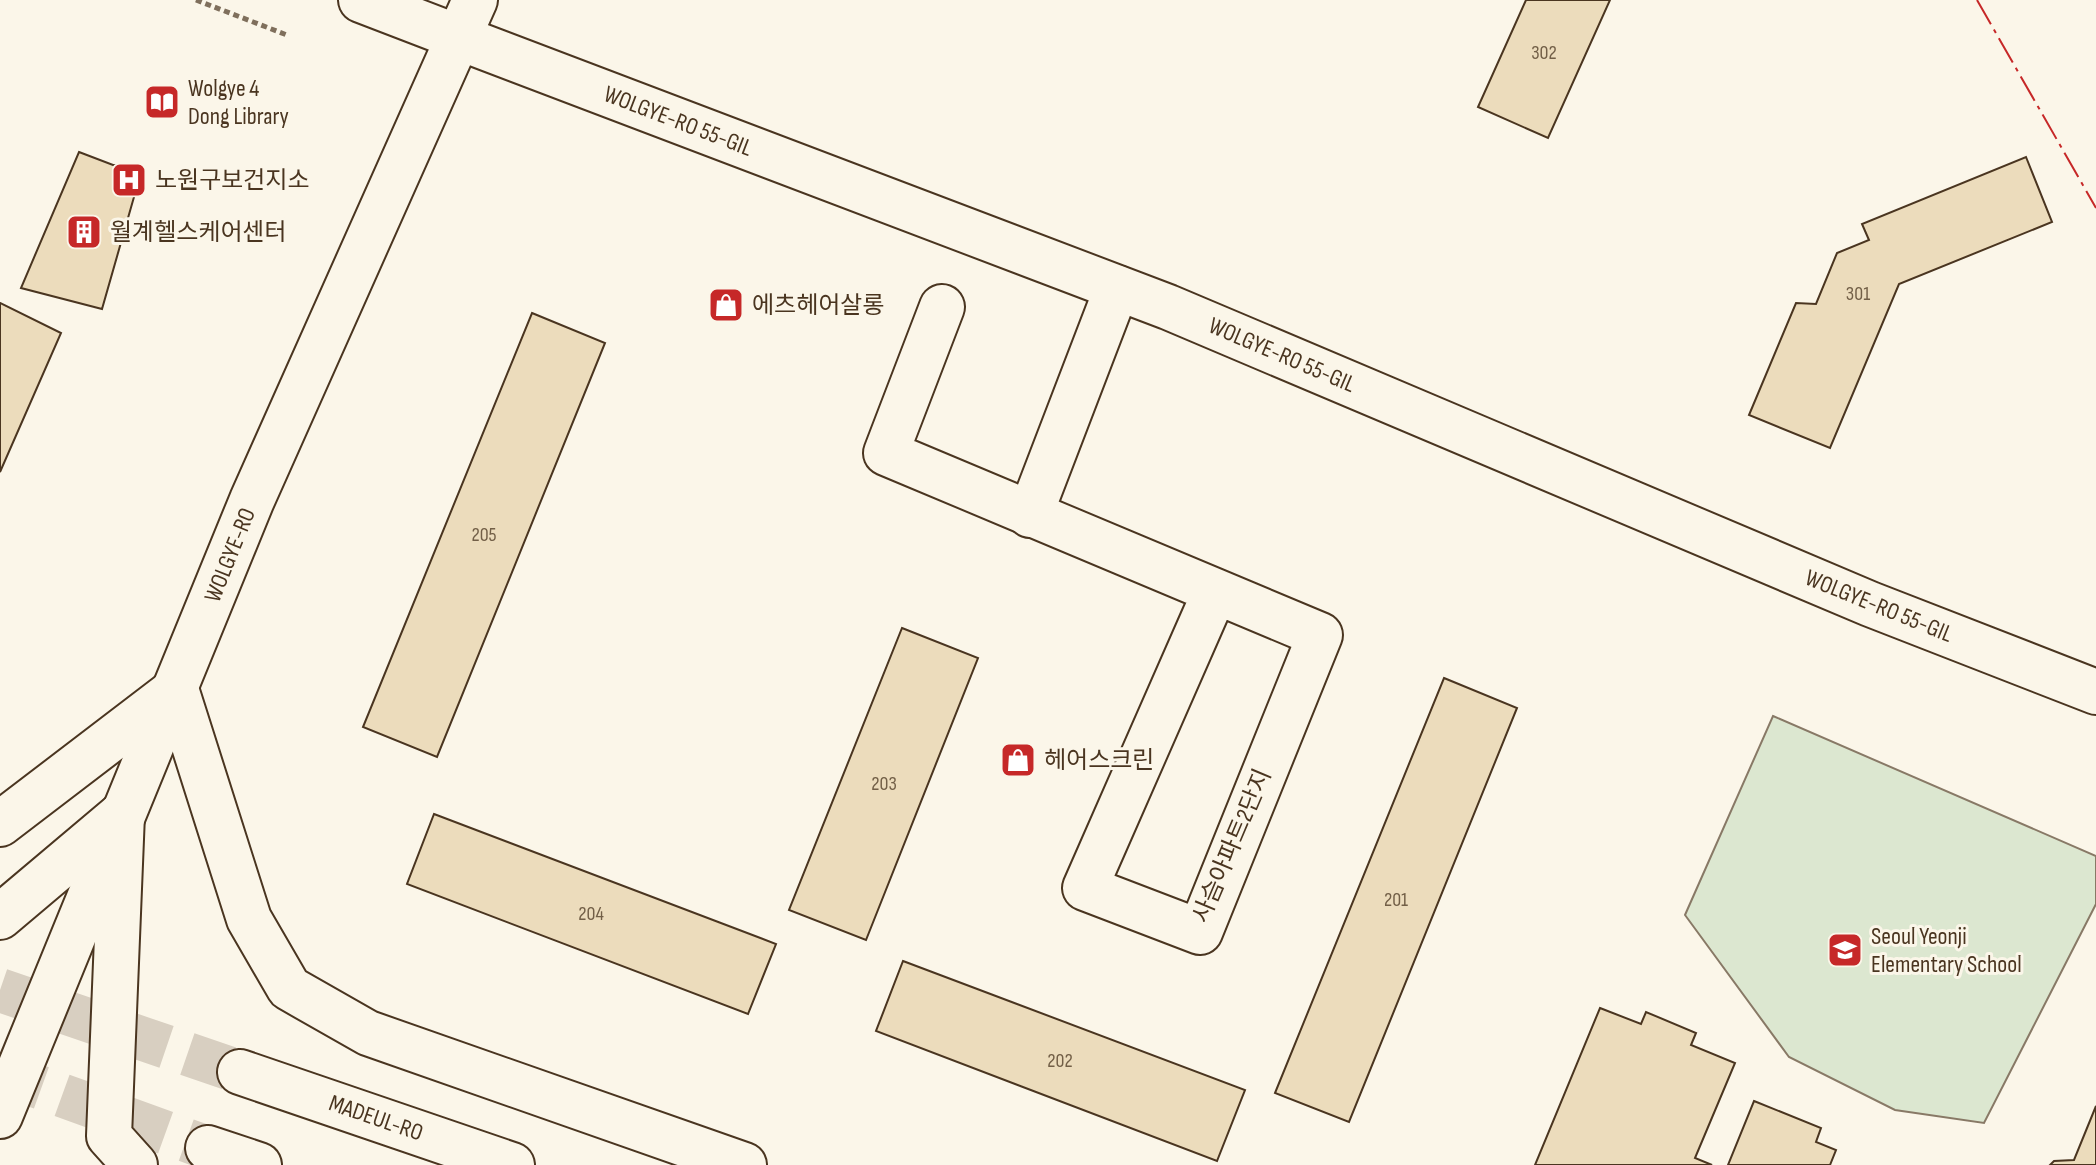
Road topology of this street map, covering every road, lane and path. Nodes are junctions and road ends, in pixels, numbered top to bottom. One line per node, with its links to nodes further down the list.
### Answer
1 (196, 0): 4 (path)
2 (361, 0): 3 (main road, WOLGYE-RO 55-GIL)
3 (467, 19): 5 (main road, WOLGYE-RO 55-GIL); 9 (main road, WOLGYE-RO)
4 (287, 35)
5 (1117, 288): 7 (main road); 10 (main road, WOLGYE-RO 55-GIL)
6 (942, 307): 7 (main road, 사슴아파트2단지)
7 (1030, 515): 8 (main road, 사슴아파트2단지)
8 (1215, 592): 8 (main road, 사슴아파트2단지)
9 (176, 689): 11 (main road, WOLGYE-RO); 12 (main road); 20 (main road)
10 (2096, 692)
11 (122, 814): 13 (main road); 15 (main road, WOLGYE-RO); 17 (main road)
12 (0, 824)
13 (0, 917)
14 (240, 1072): 19 (main road, MADEUL-RO)
15 (0, 1116)
16 (208, 1148): 18 (main road)
17 (135, 1165)
18 (259, 1165)
19 (512, 1165)
20 (744, 1165)

